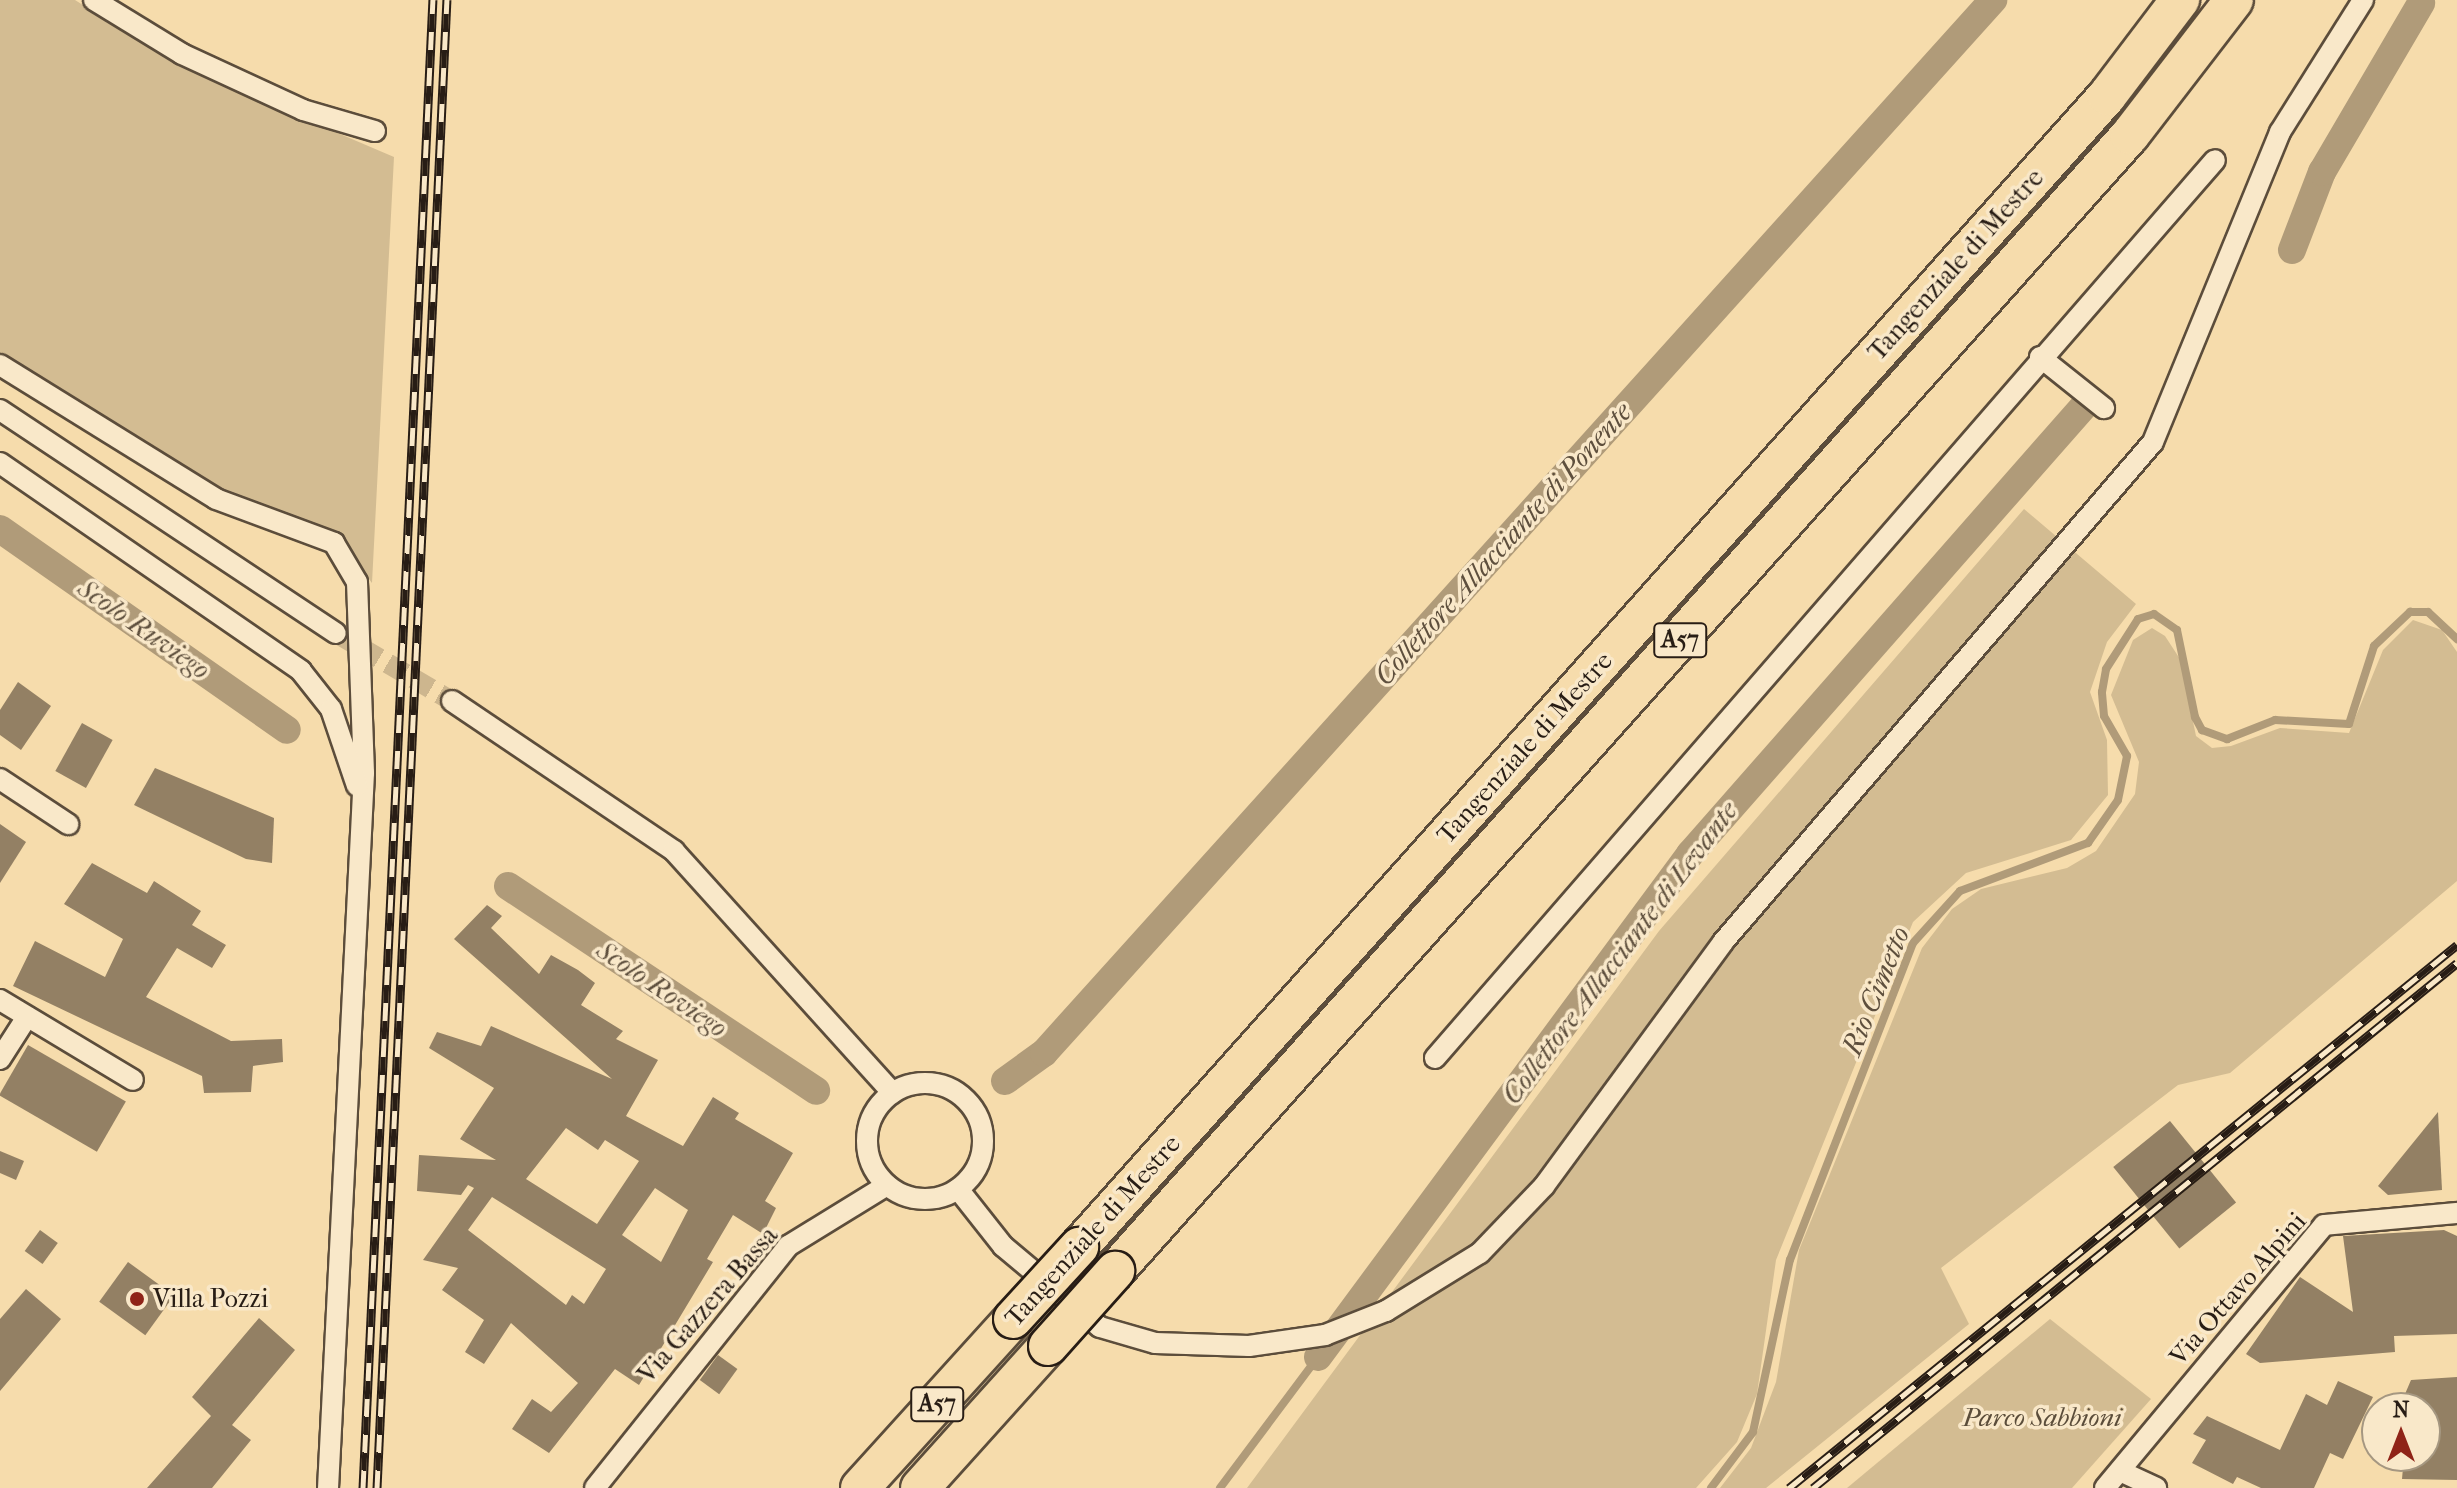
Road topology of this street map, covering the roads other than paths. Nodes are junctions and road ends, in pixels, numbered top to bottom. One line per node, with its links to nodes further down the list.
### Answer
1 (94, 0): 5 (street)
2 (2180, 0): 29 (highway, Tangenziale di Mestre / A57, bridge)
3 (2234, 0): 30 (highway, Tangenziale di Mestre / A57, bridge)
4 (2363, 0): 24 (street)
5 (375, 131)
6 (2215, 160): 7 (street)
7 (2040, 357): 9 (street); 19 (street)
8 (0, 365): 15 (street)
9 (2104, 408)
10 (0, 410): 12 (street)
11 (0, 463): 15 (street)
12 (336, 633)
13 (452, 701): 22 (street)
14 (0, 779): 16 (street)
15 (360, 797): 27 (street)
16 (68, 824)
17 (0, 1000): 18 (street)
18 (27, 1017): 20 (street); 21 (street)
19 (1435, 1058)
20 (0, 1059)
21 (133, 1080)
22 (893, 1093): 23 (street); 24 (street)
23 (887, 1185): 24 (street); 28 (street, Via Gazzera Bassa)
24 (958, 1189)
25 (2457, 1213): 26 (street, Via Ottavo Alpini)
26 (2120, 1471): 31 (street, Via Ottavo Alpini); 32 (street)
27 (328, 1488)
28 (595, 1488)
29 (860, 1488)
30 (920, 1488)
31 (2105, 1488)
32 (2156, 1488)

